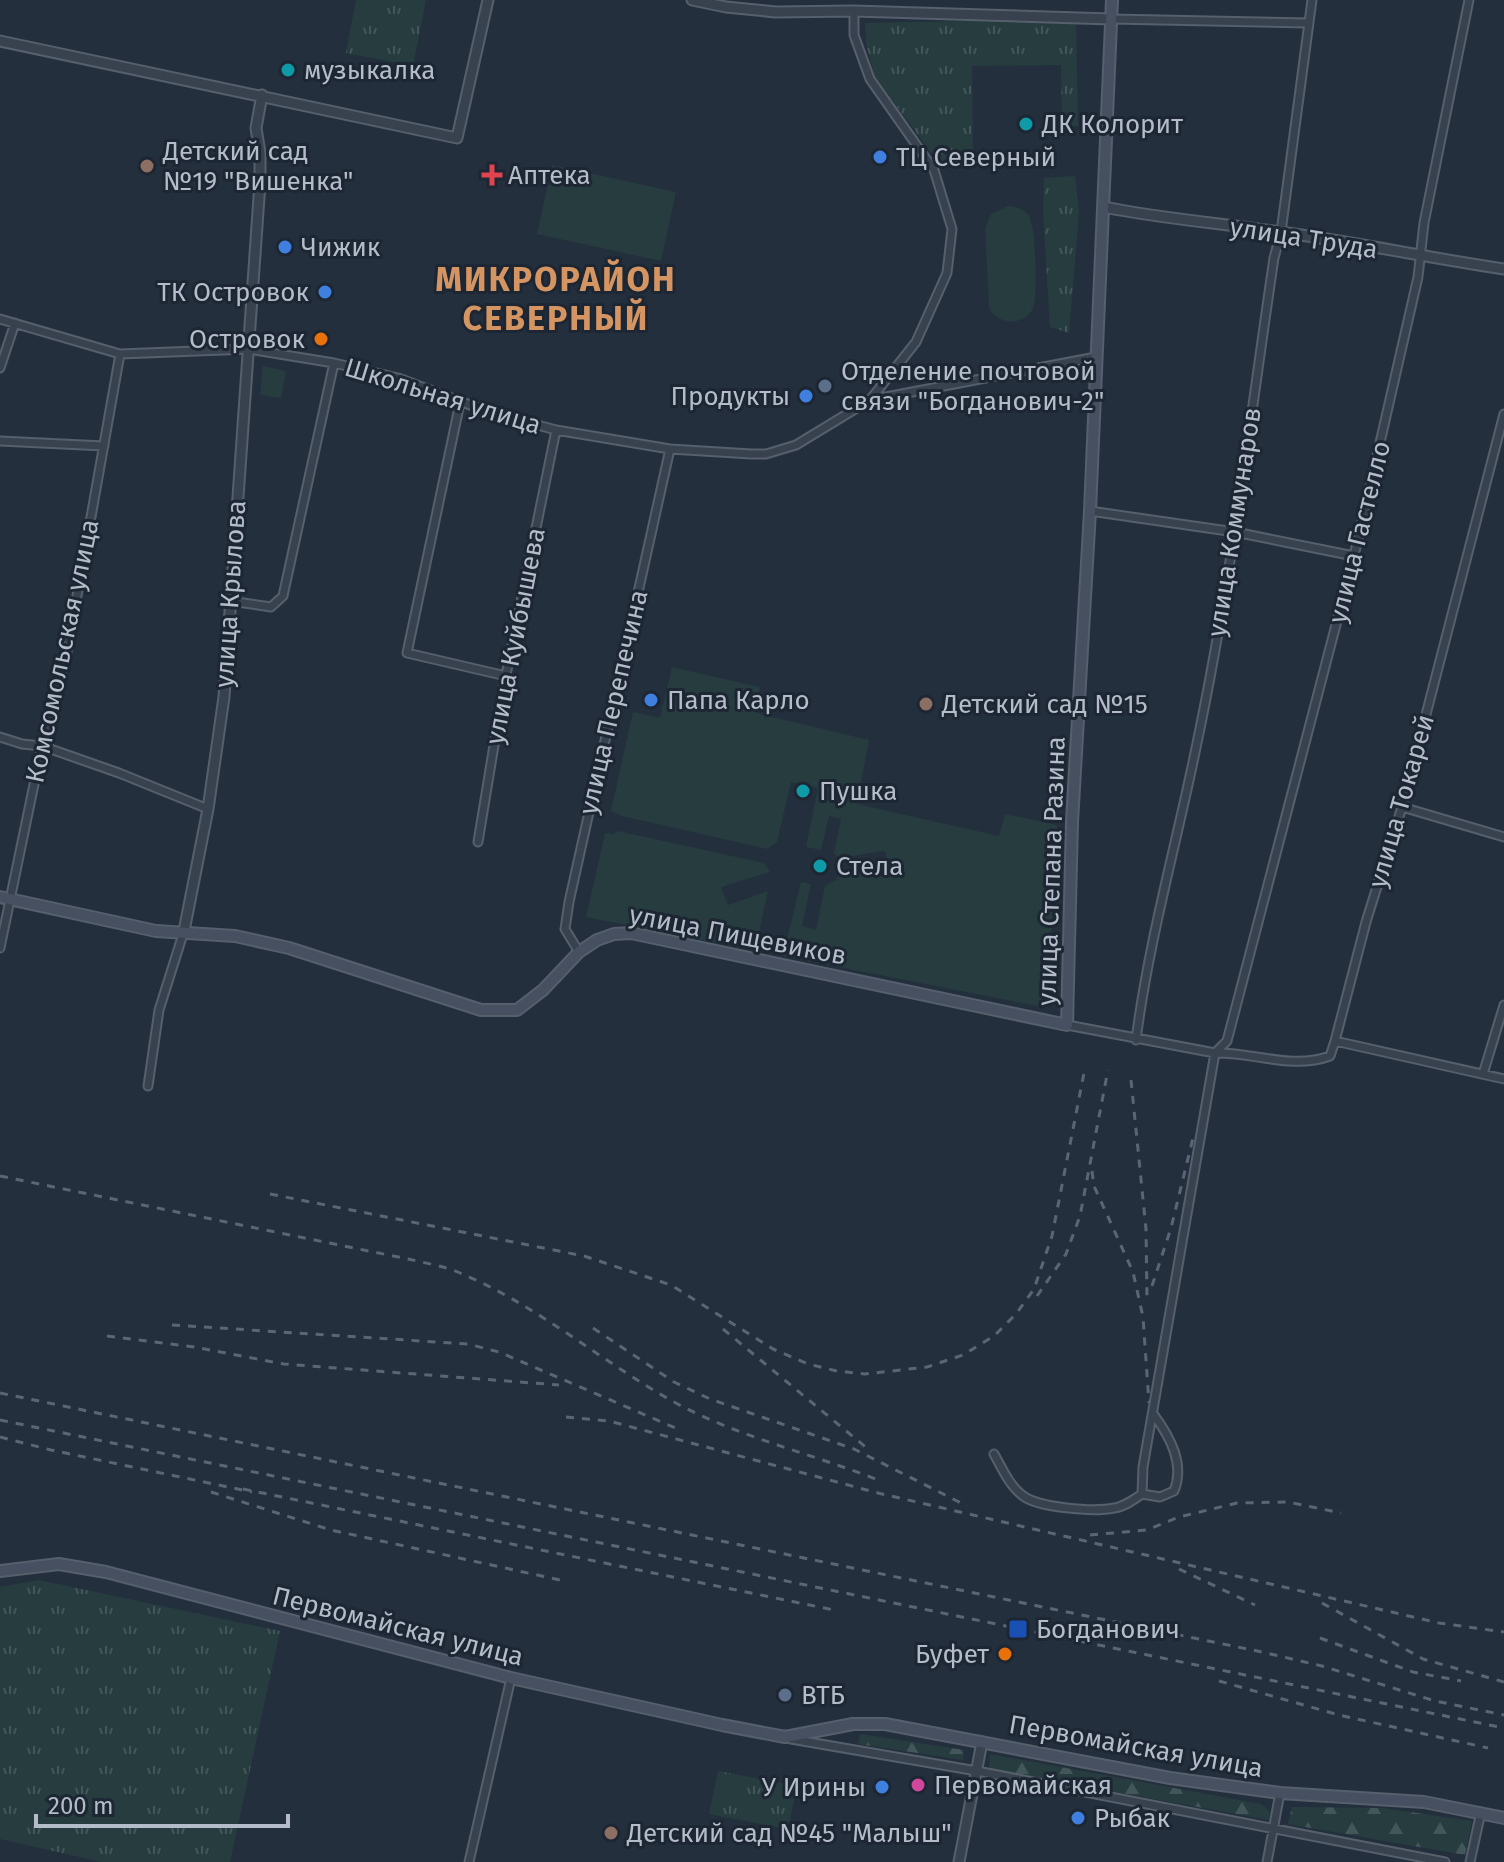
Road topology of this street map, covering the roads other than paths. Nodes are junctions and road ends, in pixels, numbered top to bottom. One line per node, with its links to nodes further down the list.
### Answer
1 (488, 0): 10 (street)
2 (692, 0): 6 (street)
3 (1112, 0): 7 (main road, улица Степана Разина)
4 (1312, 0): 8 (street, улица Коммунаров)
5 (1469, 0): 13 (street, улица Гастелло)
6 (854, 11): 7 (street); 22 (street)
7 (1111, 19): 8 (street); 11 (main road, улица Степана Разина)
8 (1309, 23): 12 (street, улица Коммунаров)
9 (0, 41): 10 (street)
10 (262, 95): 17 (street, улица Крылова)
11 (1104, 207): 12 (street, улица Труда); 19 (main road, улица Степана Разина)
12 (1281, 232): 13 (street, улица Труда); 30 (street, улица Коммунаров)
13 (1419, 257): 14 (street, улица Труда); 31 (street, улица Гастелло)
14 (1504, 269)
15 (0, 319): 16 (street, Школьная улица)
16 (15, 323): 18 (street, Школьная улица); 21 (street)
17 (248, 349): 18 (street, Школьная улица); 20 (street, Школьная улица); 32 (street, улица Крылова)
18 (120, 354): 27 (street, Комсомольская улица)
19 (1096, 357): 22 (street); 29 (main road, улица Степана Разина)
20 (334, 363): 23 (street, Школьная улица); 32 (street)
21 (0, 368)
22 (870, 400): 28 (street, Школьная улица)
23 (460, 403): 25 (street, Школьная улица); 33 (street)
24 (1504, 414): 36 (street, улица Токарей)
25 (556, 430): 28 (street, Школьная улица); 33 (street, улица Куйбышева)
26 (0, 441): 27 (street)
27 (104, 446): 35 (street, Комсомольская улица)
28 (670, 449): 43 (street, улица Перепечина)
29 (1090, 511): 30 (street); 45 (main road, улица Степана Разина)
30 (1235, 532): 31 (street); 46 (street, улица Коммунаров)
31 (1354, 556): 48 (street, улица Гастелло)
32 (230, 601): 37 (street, улица Крылова)
33 (506, 676): 39 (street, улица Куйбышева)
34 (0, 737): 35 (street)
35 (42, 746): 37 (street); 40 (street, Комсомольская улица)
36 (1402, 807): 38 (street); 47 (street, улица Токарей)
37 (208, 809): 41 (street, улица Крылова)
38 (1504, 837)
39 (478, 842)
40 (5, 898): 41 (main road, улица Пищевиков); 42 (street, Комсомольская улица)
41 (184, 931): 43 (main road, улица Пищевиков); 51 (street, улица Крылова)
42 (0, 948)
43 (579, 952): 45 (main road, улица Пищевиков)
44 (1504, 1005): 49 (street)
45 (1067, 1025): 46 (street, улица Пищевиков)
46 (1136, 1040): 48 (street, улица Пищевиков)
47 (1335, 1041): 48 (street, улица Пищевиков); 49 (street)
48 (1215, 1053): 52 (street, улица Гастелло)
49 (1483, 1074): 50 (street)
50 (1504, 1079)
51 (148, 1086)
52 (1154, 1415): 54 (street, улица Гастелло); 54 (street)
53 (994, 1454): 54 (street)
54 (1142, 1494)
55 (0, 1571): 56 (main road, Первомайская улица)
56 (511, 1678): 57 (main road, Первомайская улица); 64 (street)
57 (785, 1737): 58 (main road, Первомайская улица); 59 (street, Первомайская улица)
58 (982, 1742): 59 (street); 60 (main road, Первомайская улица)
59 (977, 1771): 63 (street, Первомайская улица); 65 (street)
60 (1280, 1793): 61 (main road, Первомайская улица); 63 (street)
61 (1481, 1812): 62 (main road, Первомайская улица); 68 (street)
62 (1504, 1818)
63 (1273, 1829): 66 (street); 67 (street, Первомайская улица)
64 (469, 1862)
65 (959, 1862)
66 (1267, 1862)
67 (1445, 1862)
68 (1470, 1862)

